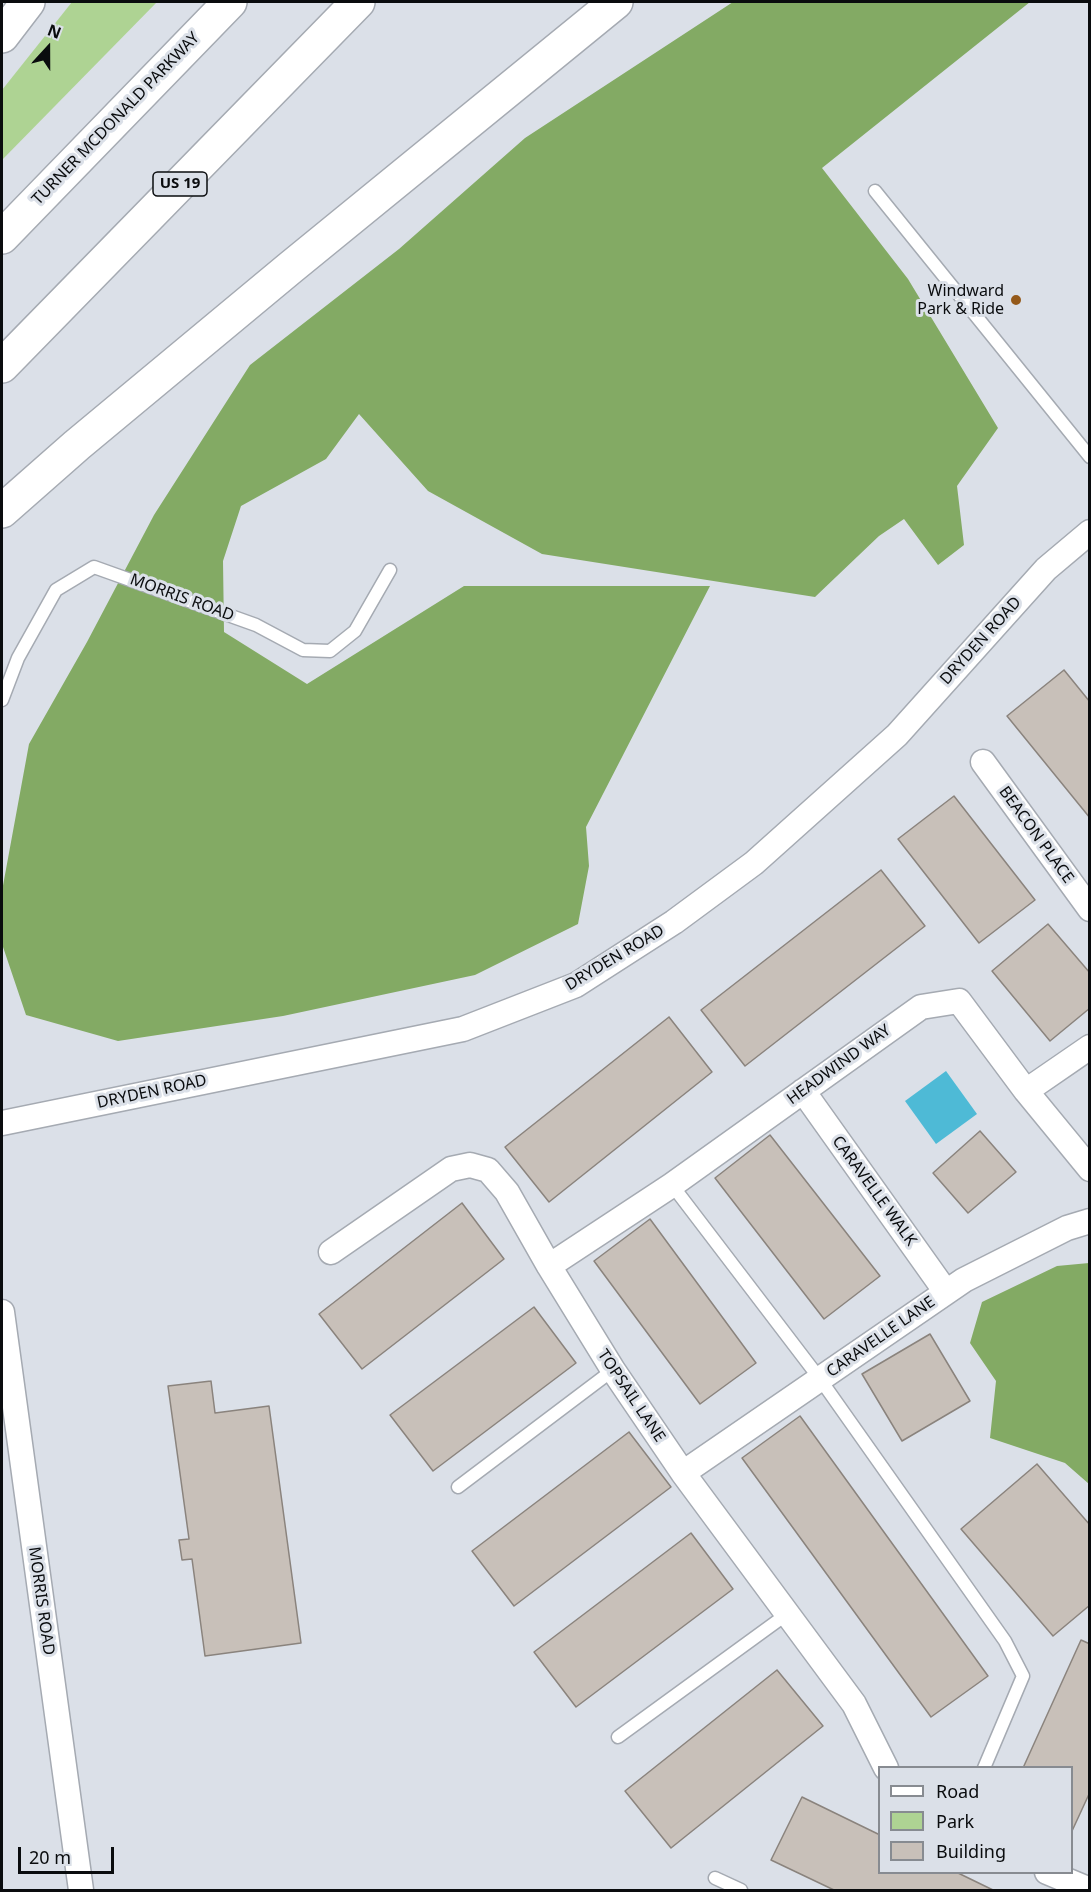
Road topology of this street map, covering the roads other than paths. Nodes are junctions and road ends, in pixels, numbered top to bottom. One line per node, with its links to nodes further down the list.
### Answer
1 (28, 2): 5 (highway)
2 (230, 2): 7 (highway, TURNER MCDONALD PARKWAY)
3 (358, 2): 8 (highway, US 19)
4 (616, 2): 10 (highway)
5 (2, 36)
6 (875, 191): 9 (lane)
7 (2, 237)
8 (2, 366)
9 (1089, 457)
10 (2, 511)
11 (1089, 532): 19 (street, DRYDEN ROAD)
12 (390, 570): 13 (lane, MORRIS ROAD)
13 (2, 700)
14 (983, 762): 15 (street, BEACON PLACE)
15 (1089, 909)
16 (1089, 1047): 18 (street)
17 (803, 1091): 18 (street, HEADWIND WAY); 21 (street, HEADWIND WAY); 25 (street, CARAVELLE WALK)
18 (1026, 1091): 20 (street, HEADWIND WAY)
19 (2, 1123)
20 (1089, 1169)
21 (672, 1185): 24 (street, HEADWIND WAY); 28 (lane)
22 (1089, 1221): 25 (street, CARAVELLE LANE)
23 (331, 1252): 24 (street, TOPSAIL LANE)
24 (549, 1266): 27 (street, TOPSAIL LANE)
25 (946, 1292): 28 (street, CARAVELLE LANE)
26 (2, 1312): 38 (street, MORRIS ROAD)
27 (613, 1370): 29 (street, TOPSAIL LANE); 30 (lane)
28 (820, 1378): 29 (street, CARAVELLE LANE); 34 (lane)
29 (683, 1473): 31 (street, TOPSAIL LANE)
30 (458, 1487)
31 (787, 1614): 32 (lane); 33 (street, TOPSAIL LANE)
32 (618, 1737)
33 (885, 1766)
34 (984, 1766)
35 (1053, 1874): 37 (street)
36 (715, 1878): 39 (lane)
37 (1085, 1884)
38 (81, 1890)
39 (741, 1890)

